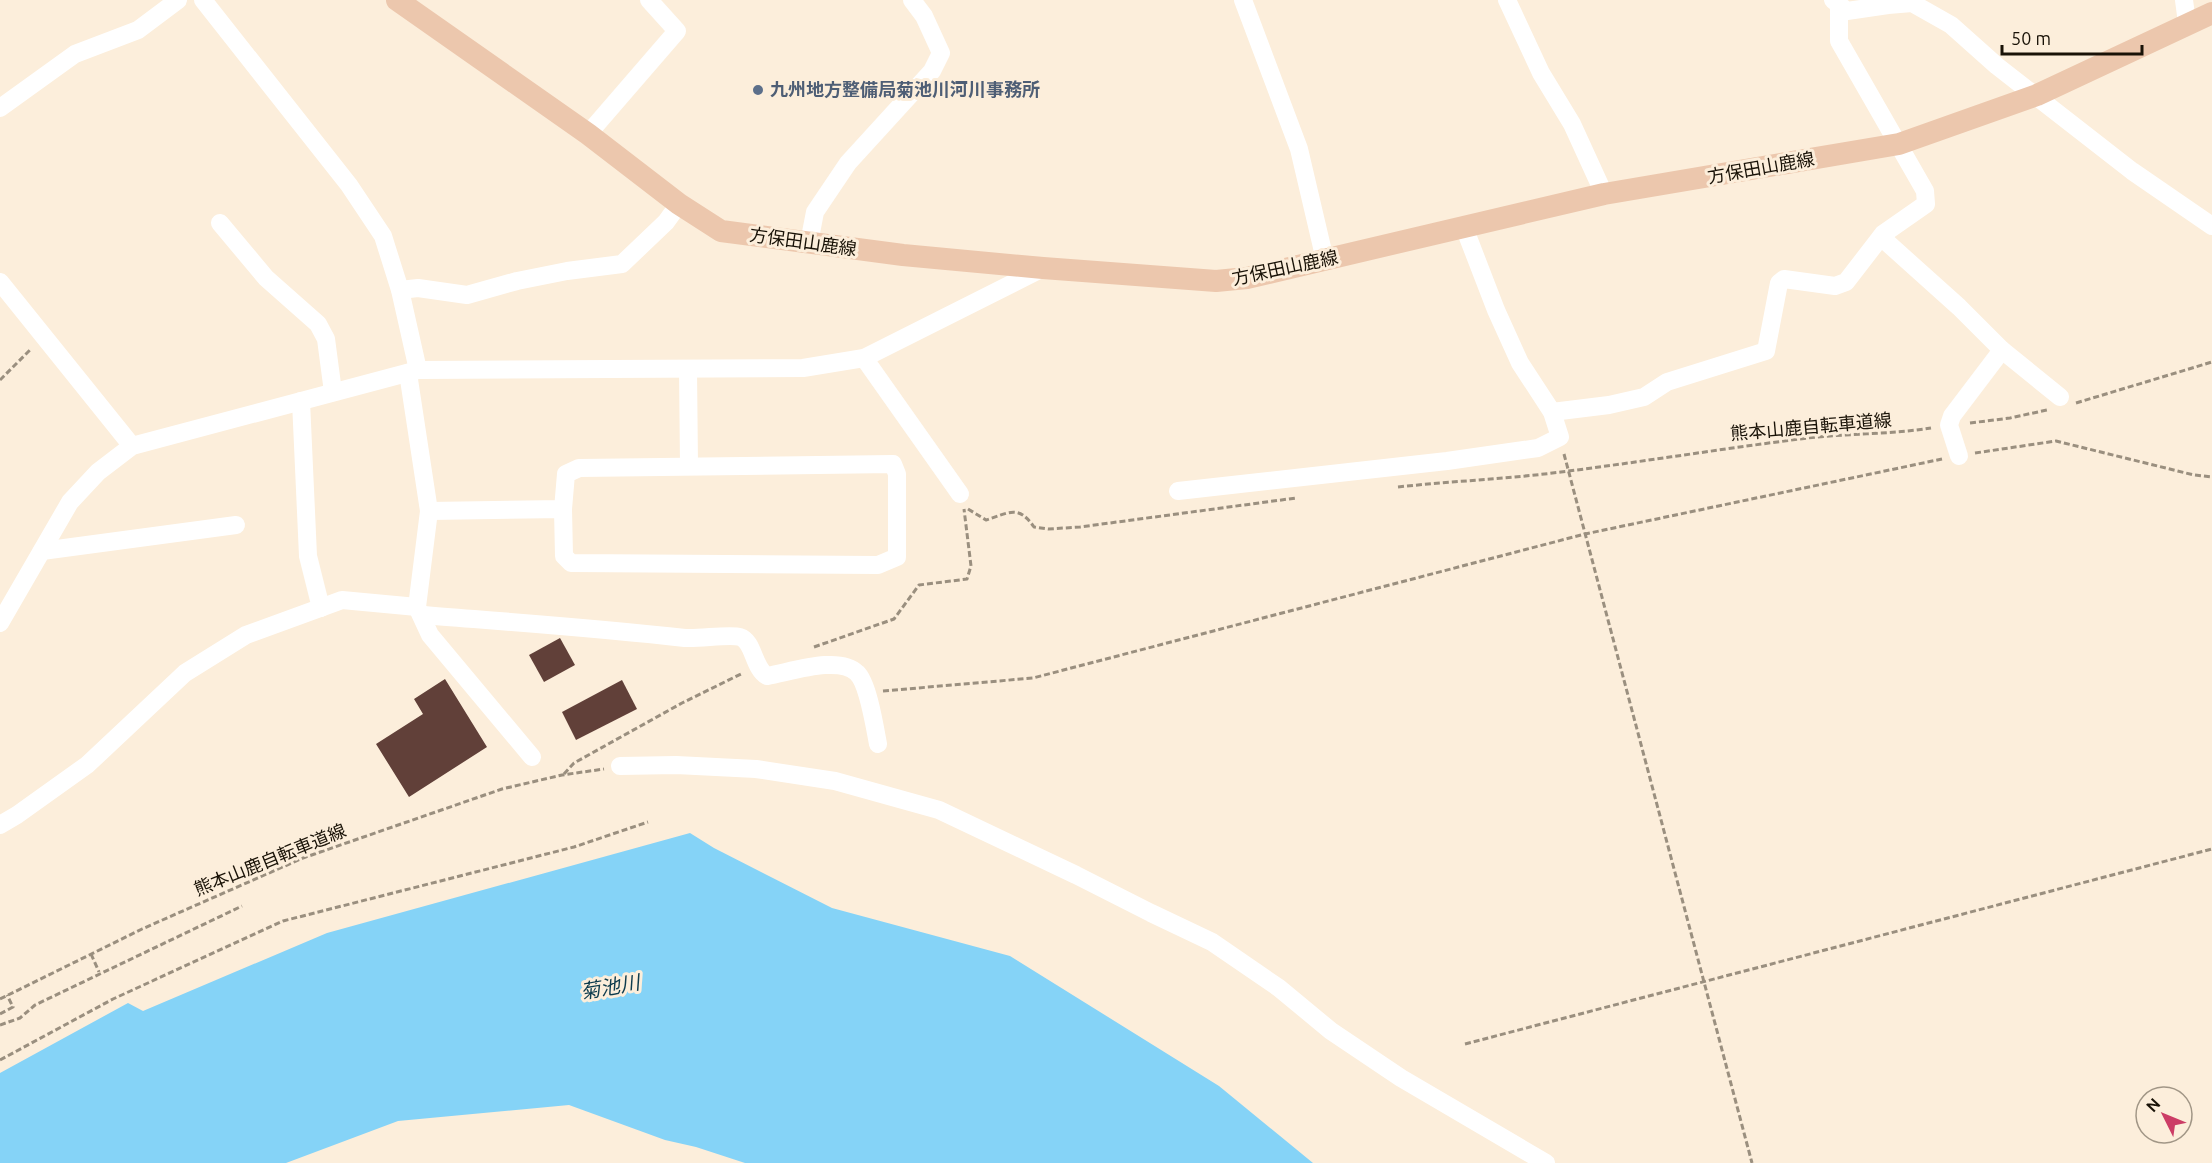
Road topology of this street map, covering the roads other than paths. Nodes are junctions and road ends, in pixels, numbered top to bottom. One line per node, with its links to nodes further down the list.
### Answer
1 (178, 0): 13 (street)
2 (203, 0): 26 (street)
3 (397, 0): 14 (main road, 方保田山鹿線)
4 (649, 0): 14 (street)
5 (912, 0): 22 (street)
6 (1507, 0): 16 (street)
7 (2184, 0): 11 (street)
8 (1250, 2): 23 (street)
9 (1836, 2): 12 (street); 15 (street)
10 (2212, 13): 11 (main road, 方保田山鹿線)
11 (2187, 23): 12 (main road, 方保田山鹿線)
12 (2037, 95): 15 (main road, 方保田山鹿線); 20 (street)
13 (0, 108)
14 (588, 134): 17 (main road, 方保田山鹿線)
15 (1899, 144): 16 (main road, 方保田山鹿線); 21 (street)
16 (1604, 194): 19 (main road, 方保田山鹿線)
17 (679, 204): 22 (main road, 方保田山鹿線); 26 (street)
18 (220, 223): 31 (street)
19 (1464, 226): 23 (main road, 方保田山鹿線); 34 (street)
20 (2212, 226)
21 (1881, 237): 27 (street); 34 (street)
22 (809, 243): 24 (main road, 方保田山鹿線)
23 (1325, 260): 24 (main road, 方保田山鹿線)
24 (1042, 268): 28 (street)
25 (0, 282): 35 (street)
26 (400, 290): 30 (street)
27 (2002, 350): 33 (street); 36 (street)
28 (864, 358): 29 (street); 39 (street)
29 (688, 369): 30 (street); 37 (street)
30 (413, 371): 31 (street); 41 (street)
31 (333, 392): 32 (street)
32 (301, 401): 35 (street); 44 (street)
33 (2055, 403)
34 (1552, 412): 38 (street)
35 (132, 446): 43 (street)
36 (1959, 456)
37 (689, 466): 40 (street); 40 (street)
38 (1178, 490)
39 (960, 494)
40 (563, 509): 41 (street)
41 (429, 511): 45 (street)
42 (236, 525): 43 (street)
43 (42, 551): 46 (street)
44 (321, 608): 45 (street); 50 (street)
45 (420, 611): 47 (street); 48 (street)
46 (0, 623)
47 (878, 744)
48 (532, 757)
49 (620, 766): 51 (street)
50 (0, 825)
51 (1546, 1163)

